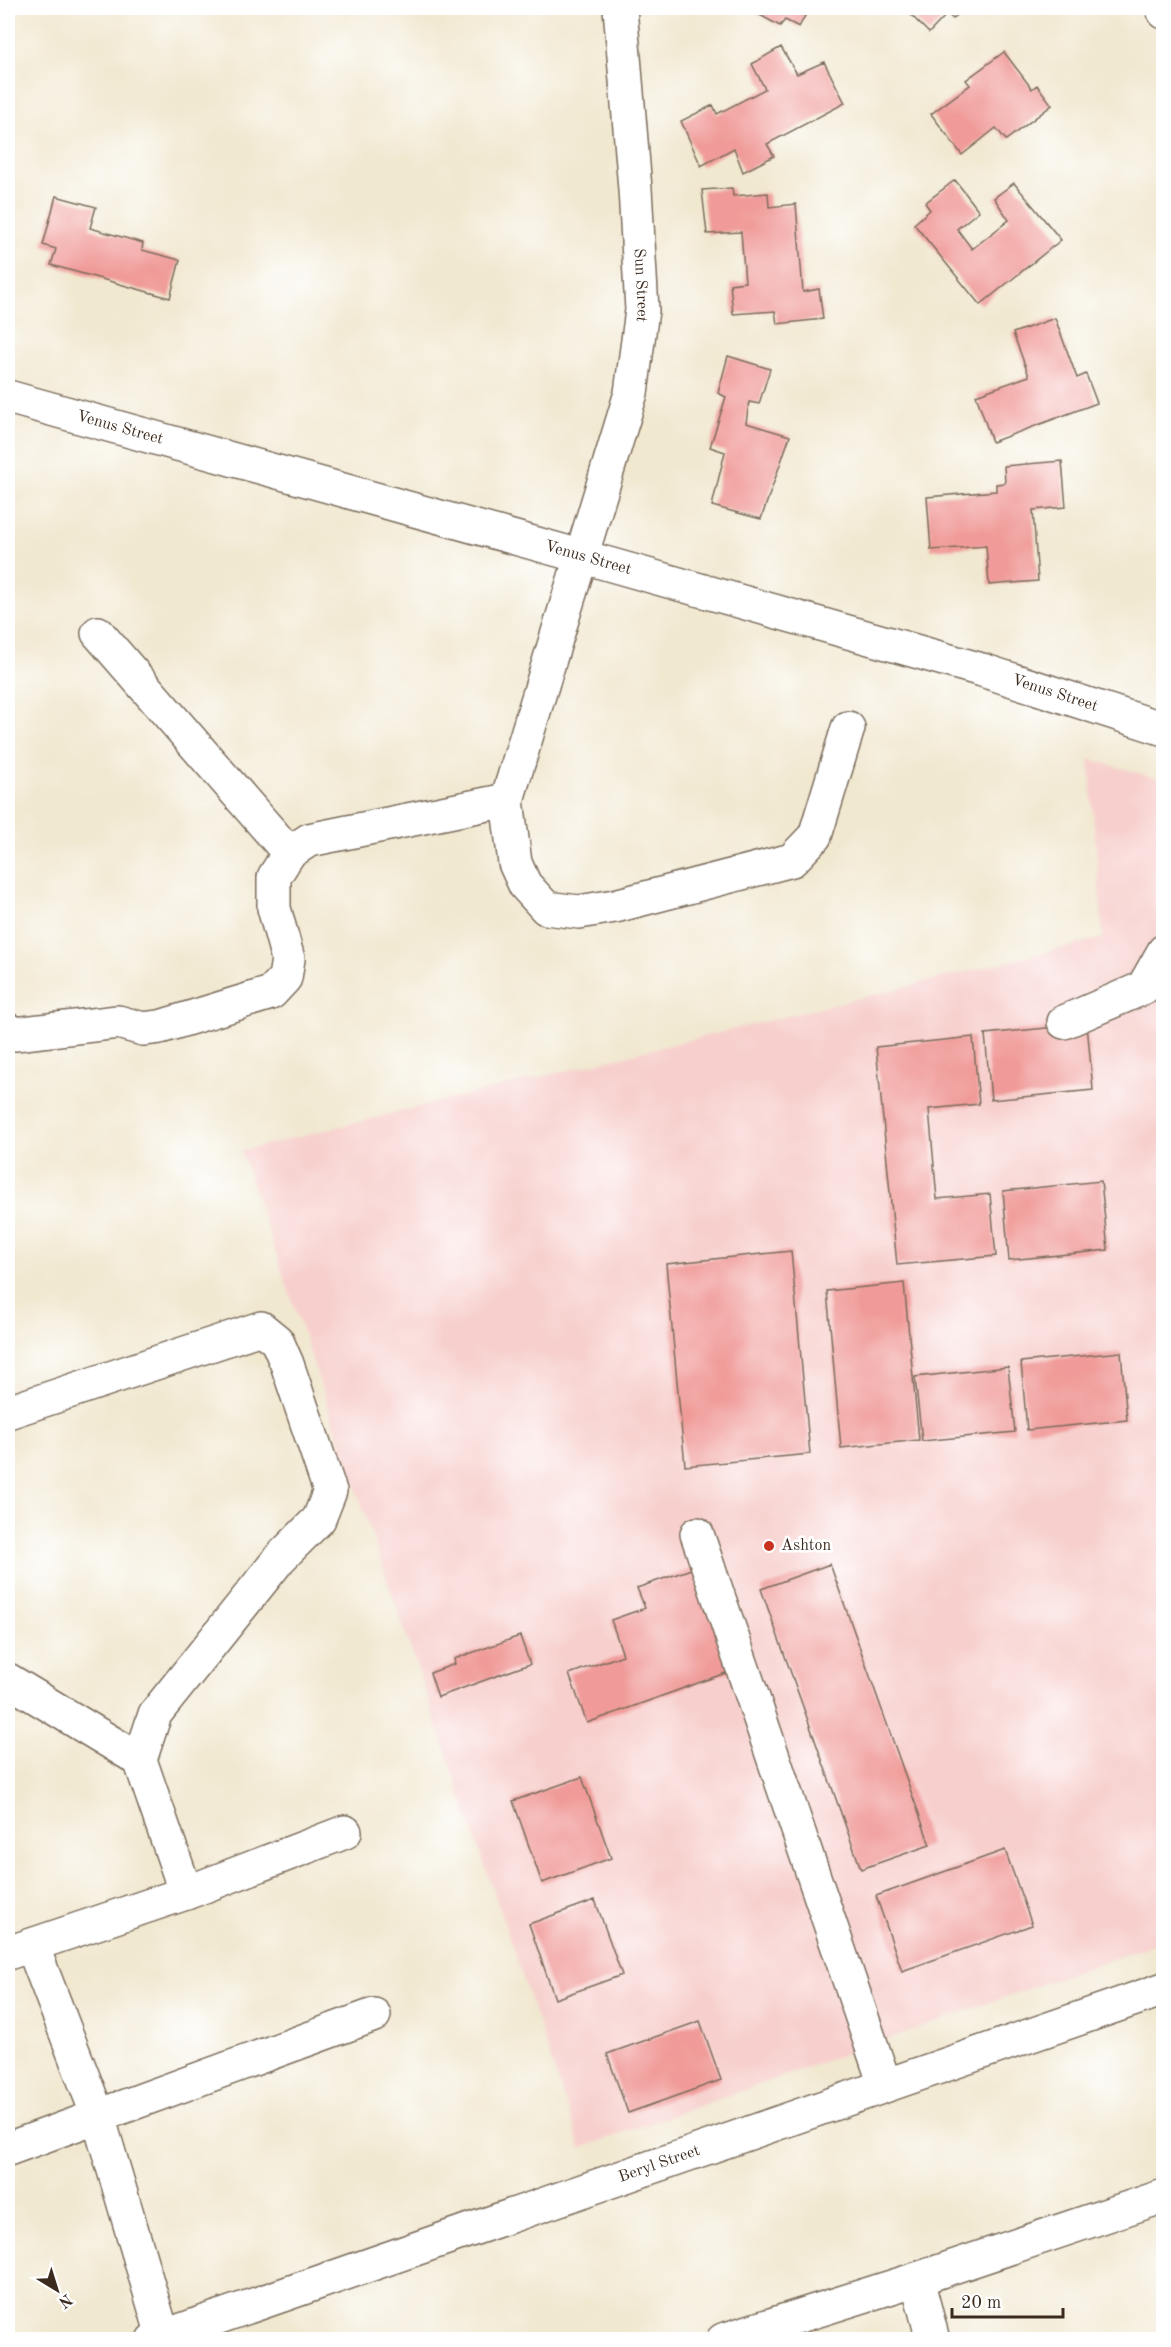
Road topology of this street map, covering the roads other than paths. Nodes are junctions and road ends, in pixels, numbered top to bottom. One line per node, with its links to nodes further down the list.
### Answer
1 (620, 8): 5 (street, Sun Street)
2 (1163, 8): 3 (street)
3 (1164, 12)
4 (8, 397): 5 (street, Venus Street)
5 (580, 556): 8 (street, Venus Street); 9 (street, Sun Street)
6 (98, 633): 10 (street)
7 (848, 728): 9 (street)
8 (1164, 729)
9 (507, 800): 10 (street)
10 (289, 853): 13 (street)
11 (1164, 951): 12 (street)
12 (1064, 1022)
13 (8, 1030)
14 (8, 1412): 17 (street)
15 (697, 1534): 23 (street)
16 (8, 1680): 17 (street)
17 (140, 1760): 19 (street)
18 (345, 1832): 19 (street)
19 (186, 1893): 20 (street)
20 (20, 1949): 24 (street)
21 (1163, 1990): 23 (street, Beryl Street)
22 (374, 2015): 24 (street)
23 (885, 2085): 28 (street, Beryl Street)
24 (98, 2116): 25 (street); 28 (street)
25 (8, 2149)
26 (1164, 2196): 27 (street)
27 (917, 2279): 29 (street); 30 (street)
28 (158, 2338)
29 (723, 2340)
30 (933, 2340)

